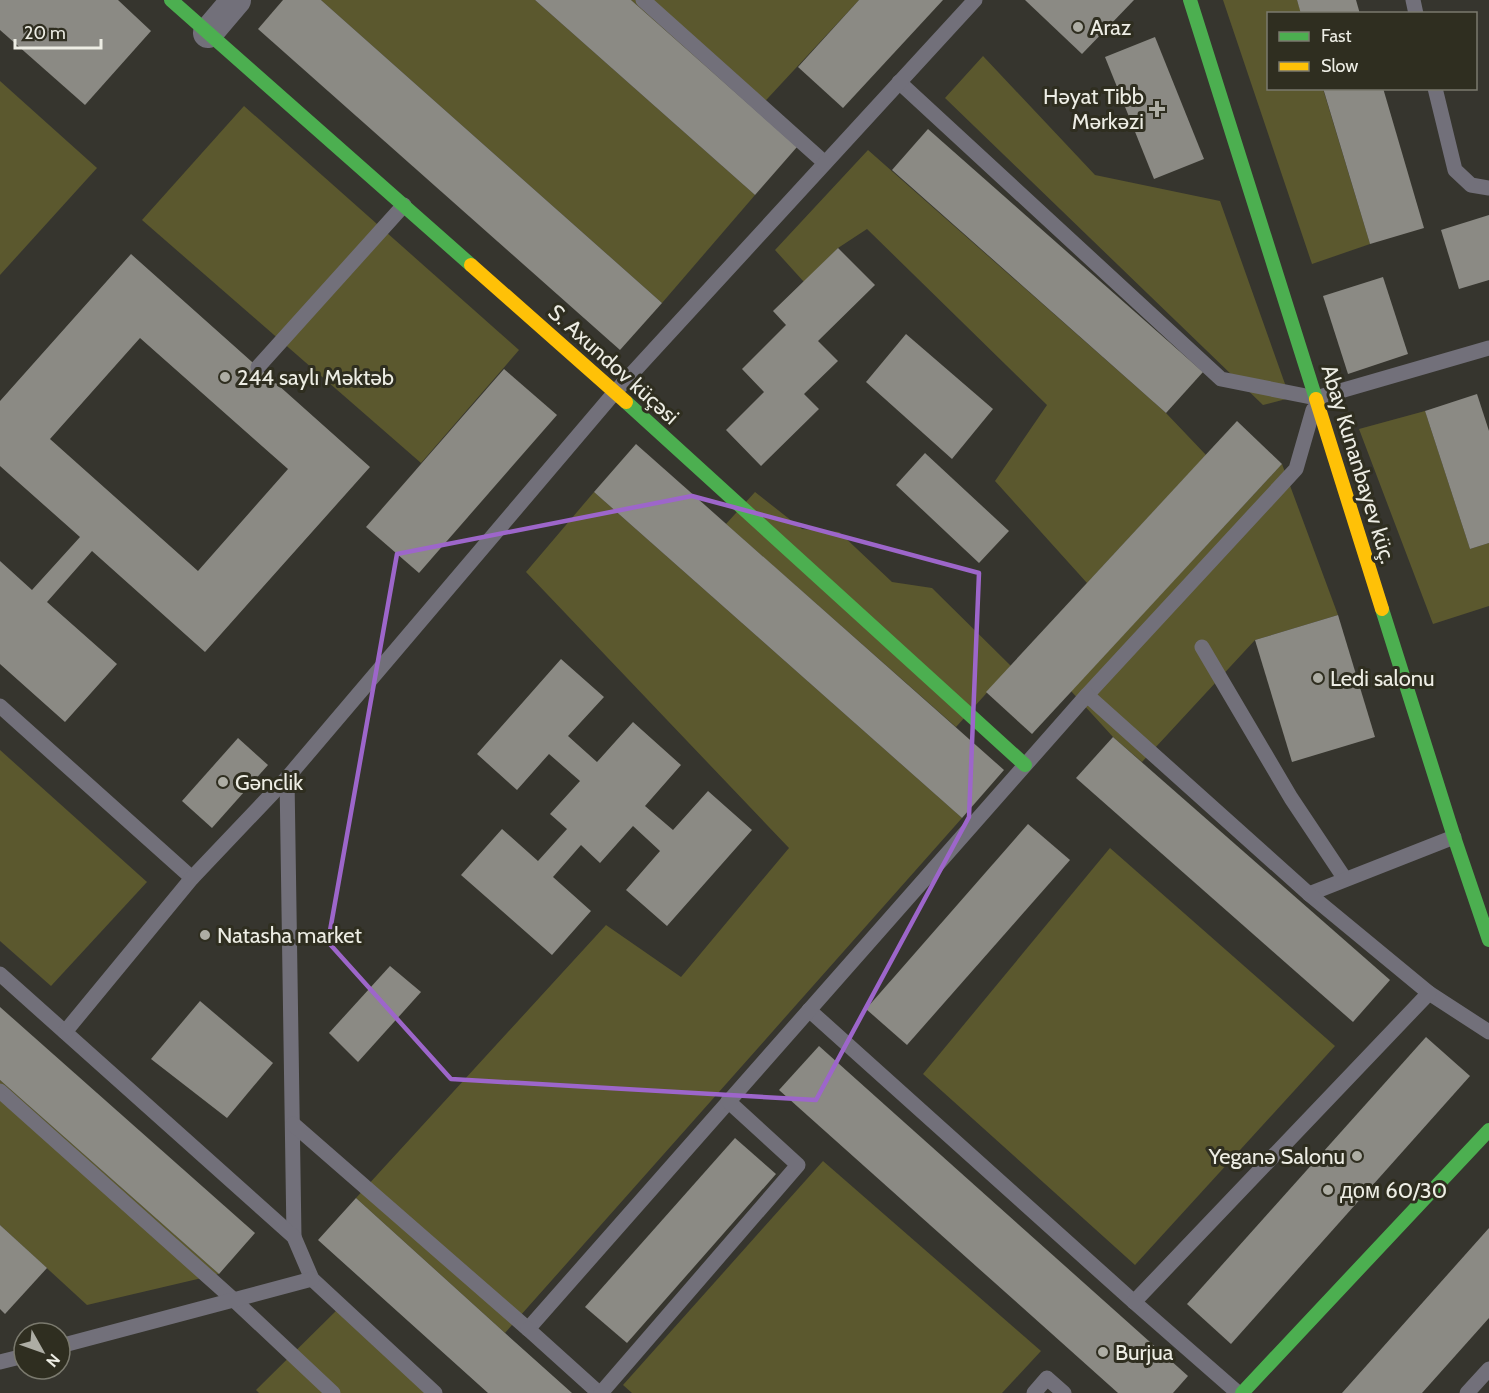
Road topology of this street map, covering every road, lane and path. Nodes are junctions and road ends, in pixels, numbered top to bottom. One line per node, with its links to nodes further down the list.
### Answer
1 (171, 0): 6 (street, S. Axundov küçəsi)
2 (236, 0): 6 (street)
3 (643, 0): 9 (lane)
4 (975, 0): 7 (lane)
5 (1190, 0): 15 (street, Abay Kunanbayev küç.)
6 (208, 33): 11 (street, S. Axundov küçəsi)
7 (899, 82): 9 (lane); 15 (lane)
8 (1435, 90): 10 (lane)
9 (825, 163): 14 (lane)
10 (1489, 188)
11 (404, 205): 13 (lane); 14 (street, S. Axundov küçəsi)
12 (1489, 348): 15 (lane)
13 (258, 368)
14 (615, 392): 19 (street, S. Axundov küçəsi); 20 (lane)
15 (1316, 398): 17 (lane); 21 (street, Abay Kunanbayev küç.)
16 (1202, 647): 23 (lane)
17 (1087, 695): 19 (lane); 24 (lane)
18 (0, 706): 22 (lane)
19 (1025, 765): 28 (lane)
20 (287, 778): 22 (lane); 33 (lane)
21 (1454, 837): 23 (lane); 25 (street, Abay Kunanbayev küç.)
22 (192, 878): 29 (lane)
23 (1345, 879): 24 (lane)
24 (1310, 894): 27 (lane)
25 (1489, 940)
26 (0, 974): 29 (lane)
27 (1429, 993): 30 (lane); 38 (lane)
28 (809, 1010): 32 (lane); 38 (lane)
29 (65, 1032): 35 (lane)
30 (1489, 1032)
31 (0, 1091): 37 (lane)
32 (728, 1101): 39 (lane); 44 (lane)
33 (292, 1124): 35 (lane); 39 (lane)
34 (1489, 1130): 47 (street)
35 (294, 1237): 36 (lane)
36 (312, 1279): 37 (lane); 43 (lane)
37 (234, 1300): 40 (lane); 42 (lane)
38 (1134, 1302): 47 (lane)
39 (528, 1329): 44 (lane)
40 (72, 1343)
41 (1489, 1369): 48 (lane)
42 (333, 1393)
43 (435, 1393)
44 (600, 1393)
45 (1034, 1393): 46 (lane)
46 (1064, 1393)
47 (1240, 1393)
48 (1467, 1393)

